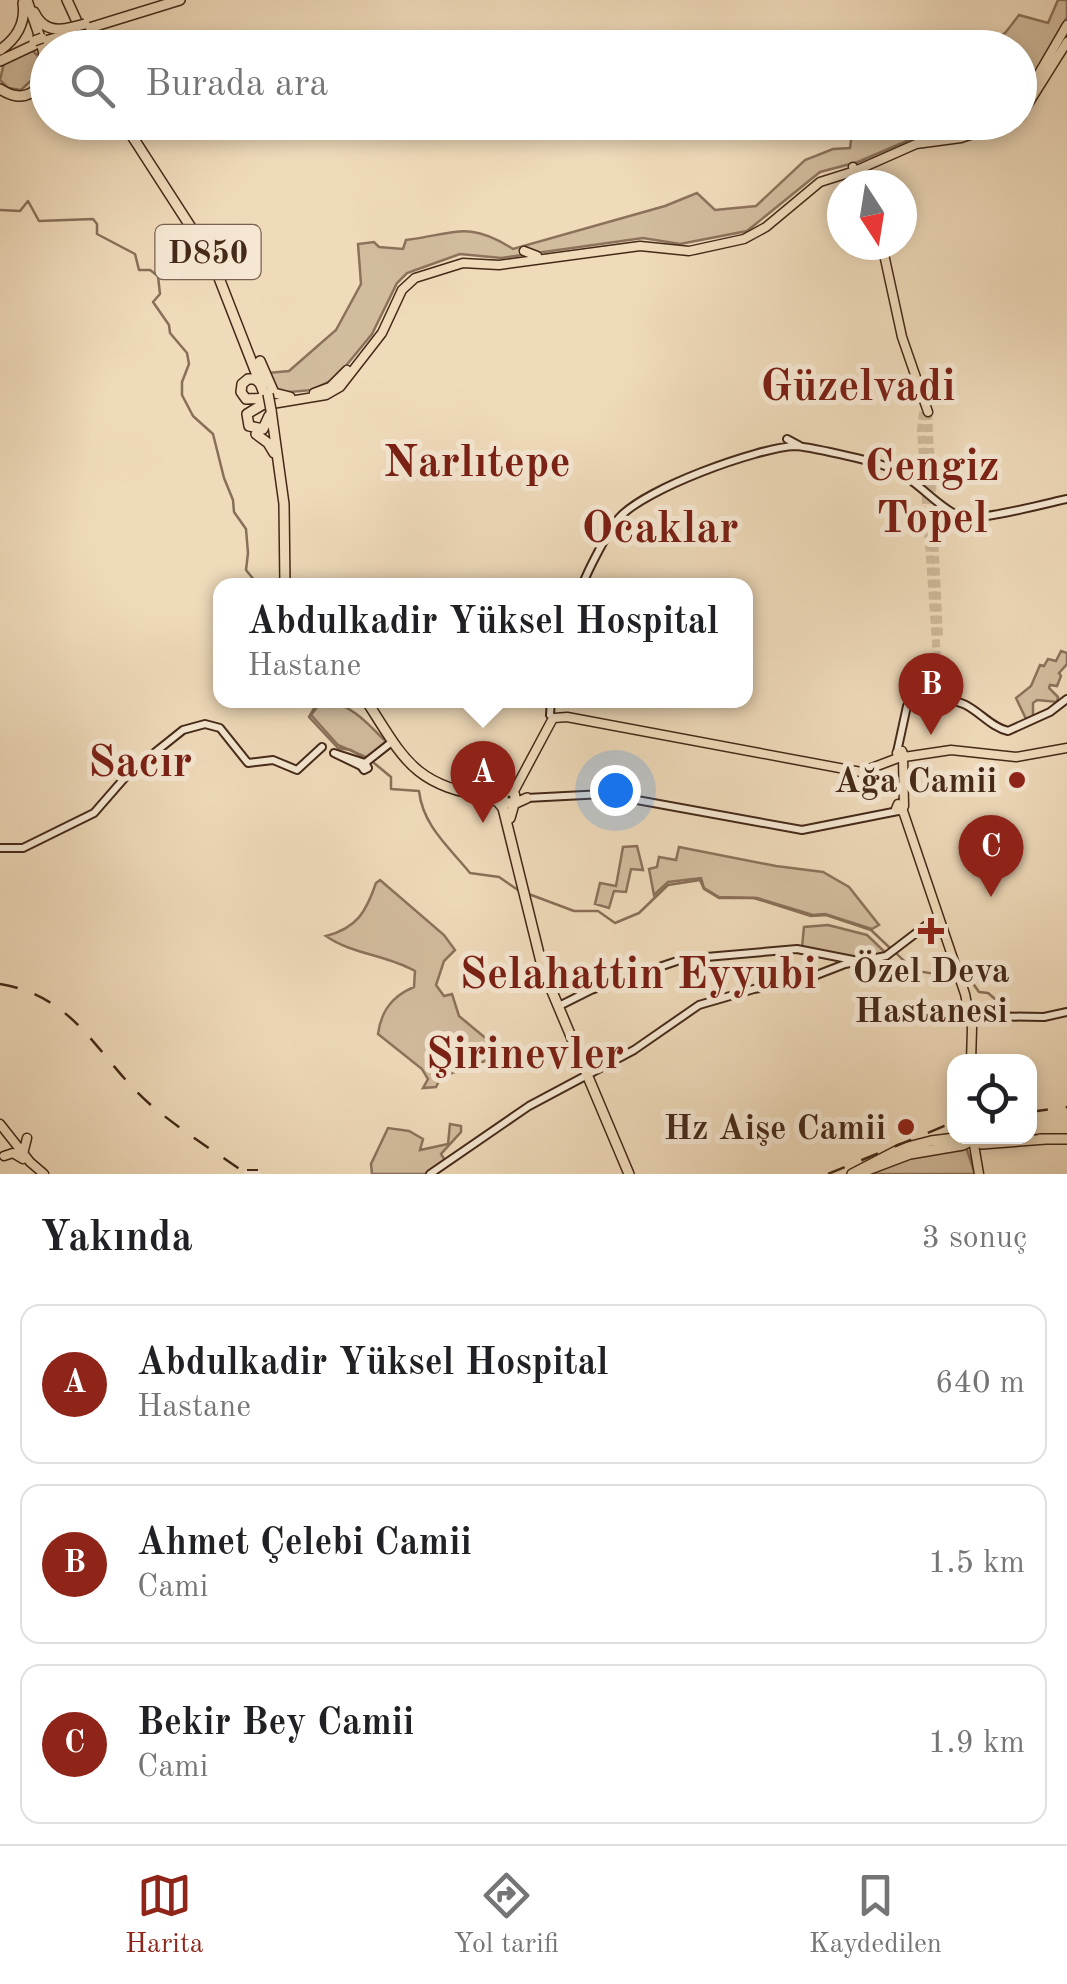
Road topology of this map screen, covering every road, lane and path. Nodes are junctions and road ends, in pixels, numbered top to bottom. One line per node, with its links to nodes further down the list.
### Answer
1 (25, 0): 5 (highway); 6 (highway); 11 (highway)
2 (66, 0): 5 (highway)
3 (166, 0): 5 (highway)
4 (180, 0): 5 (highway)
5 (79, 25): 7 (highway); 8 (highway)
6 (35, 30)
7 (67, 30)
8 (81, 30)
9 (1065, 35): 12 (main road)
10 (30, 45): 11 (highway)
11 (0, 55)
12 (1037, 82)
13 (0, 87): 14 (highway)
14 (30, 93)
15 (136, 140): 27 (highway, D850)
16 (137, 140): 25 (highway, D850)
17 (921, 140): 20 (main road)
18 (933, 140): 19 (main road)
19 (861, 170)
20 (861, 170)
21 (827, 177): 24 (main road)
22 (827, 180): 24 (main road)
23 (881, 245): 23 (main road)
24 (539, 262): 26 (main road)
25 (237, 309): 26 (highway); 27 (highway, D850)
26 (286, 399): 27 (main road); 27 (highway); 32 (highway)
27 (267, 403): 31 (highway, D850); 32 (highway, D850)
28 (256, 434): 31 (highway)
29 (787, 439): 30 (main road)
30 (801, 447): 33 (main road); 36 (main road)
31 (274, 453): 35 (highway, D850)
32 (281, 485): 34 (highway, D850)
33 (1067, 498)
34 (284, 578)
35 (284, 578)
36 (586, 578)
37 (1067, 697): 46 (main road)
38 (373, 708): 41 (highway)
39 (552, 708): 40 (main road)
40 (552, 717): 46 (main road); 49 (main road)
41 (391, 744): 47 (main road); 48 (highway)
42 (322, 747): 54 (main road)
43 (1067, 748): 45 (main road)
44 (945, 749): 45 (main road)
45 (986, 753): 46 (main road)
46 (900, 755): 52 (main road)
47 (365, 765)
48 (488, 795): 49 (highway); 49 (highway)
49 (512, 796): 50 (main road); 53 (highway); 53 (highway)
50 (636, 799): 51 (main road); 52 (main road)
51 (641, 807)
52 (900, 809): 56 (main road)
53 (508, 819): 55 (highway)
54 (0, 848)
55 (525, 894): 61 (highway); 65 (highway)
56 (936, 918): 57 (main road); 63 (main road)
57 (895, 952): 58 (main road); 59 (main road)
58 (848, 962): 61 (main road); 65 (main road)
59 (801, 984): 60 (main road); 65 (main road)
60 (810, 986)
61 (560, 1005): 65 (highway)
62 (1067, 1012): 63 (main road)
63 (969, 1017): 64 (main road)
64 (970, 1054)
65 (589, 1075): 79 (main road); 80 (highway)
66 (0, 1125): 67 (main road)
67 (9, 1135): 74 (main road); 74 (main road); 74 (main road)
68 (1037, 1136): 71 (highway)
69 (1067, 1137): 71 (highway)
70 (1037, 1138): 71 (highway)
71 (1046, 1138)
72 (947, 1144): 75 (highway)
73 (971, 1144): 81 (main road)
74 (23, 1157): 76 (main road)
75 (855, 1173)
76 (42, 1174)
77 (247, 1174): 78 (main road, bridge)
78 (258, 1174)
79 (432, 1174)
80 (630, 1174)
81 (977, 1174)

